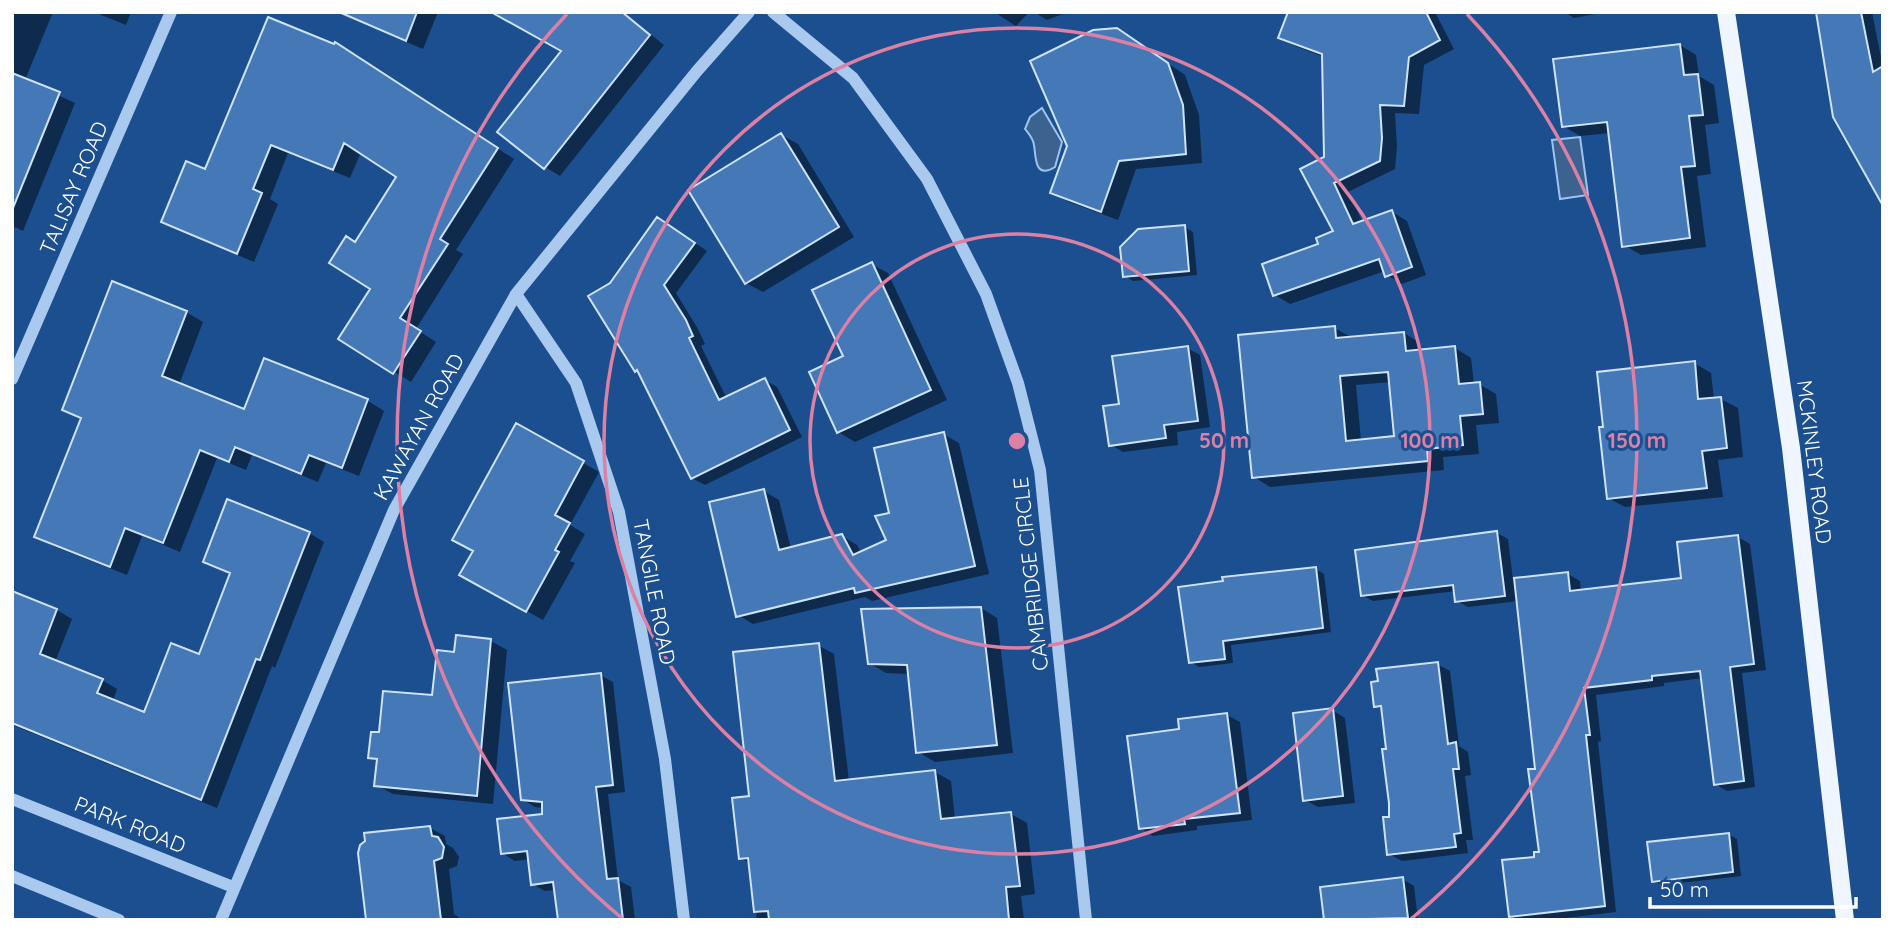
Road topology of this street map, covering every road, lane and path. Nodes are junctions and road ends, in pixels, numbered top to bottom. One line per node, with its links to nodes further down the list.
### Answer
1 (171, 12): 6 (street, TALISAY ROAD)
2 (749, 12): 5 (street, KAWAYAN ROAD)
3 (773, 12): 13 (street, CAMBRIDGE CIRCLE)
4 (1726, 12): 14 (main road, MCKINLEY ROAD)
5 (516, 294): 9 (street, KAWAYAN ROAD); 12 (street, TANGILE ROAD)
6 (12, 379)
7 (12, 799): 9 (street, PARK ROAD)
8 (12, 876): 10 (street)
9 (233, 887): 11 (street, KAWAYAN ROAD)
10 (119, 920)
11 (221, 920)
12 (684, 920)
13 (1086, 920)
14 (1845, 920)

